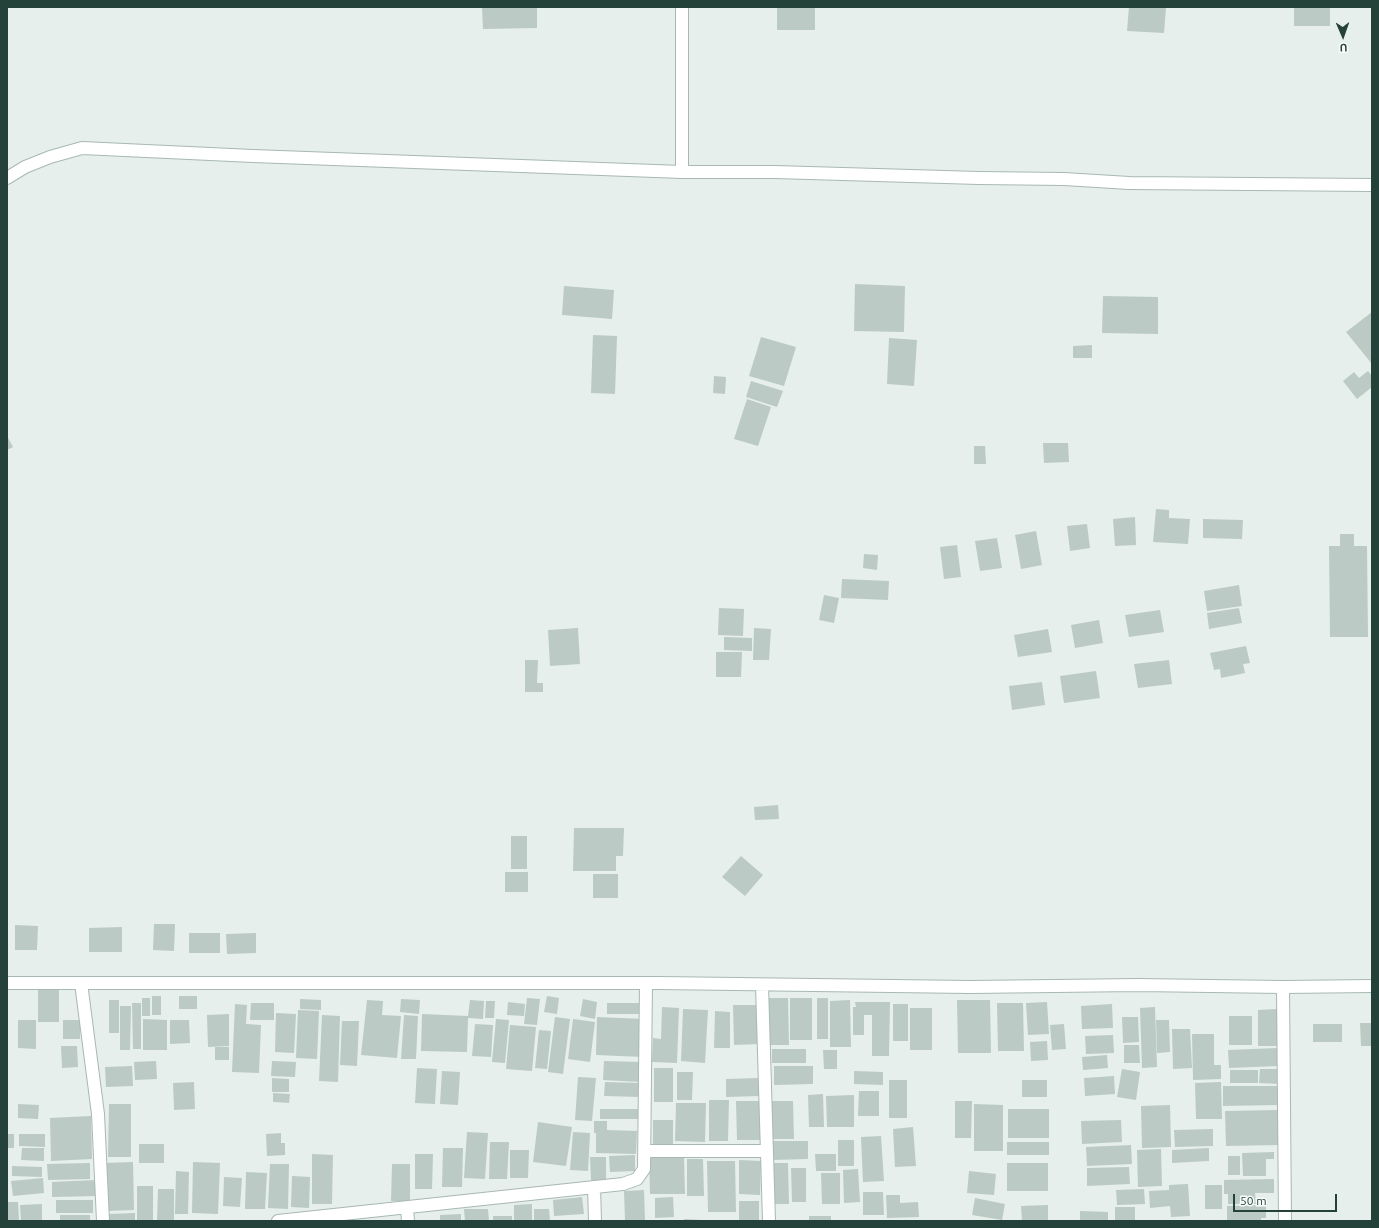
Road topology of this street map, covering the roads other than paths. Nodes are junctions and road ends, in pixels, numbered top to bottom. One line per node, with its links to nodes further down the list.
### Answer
1 (682, 7): 2 (street)
2 (682, 172): 3 (street); 4 (street)
3 (7, 178)
4 (1372, 185)
5 (7, 983): 6 (street)
6 (81, 983): 7 (street); 15 (street)
7 (646, 983): 8 (street); 11 (street)
8 (762, 985): 10 (street); 12 (street)
9 (1372, 986): 10 (street)
10 (1283, 987): 20 (street)
11 (645, 1151): 12 (street); 13 (street)
12 (767, 1151): 19 (street)
13 (594, 1187): 14 (street); 18 (street)
14 (407, 1208): 16 (street); 17 (street)
15 (103, 1221)
16 (278, 1221)
17 (408, 1221)
18 (595, 1221)
19 (769, 1221)
20 (1285, 1221)

